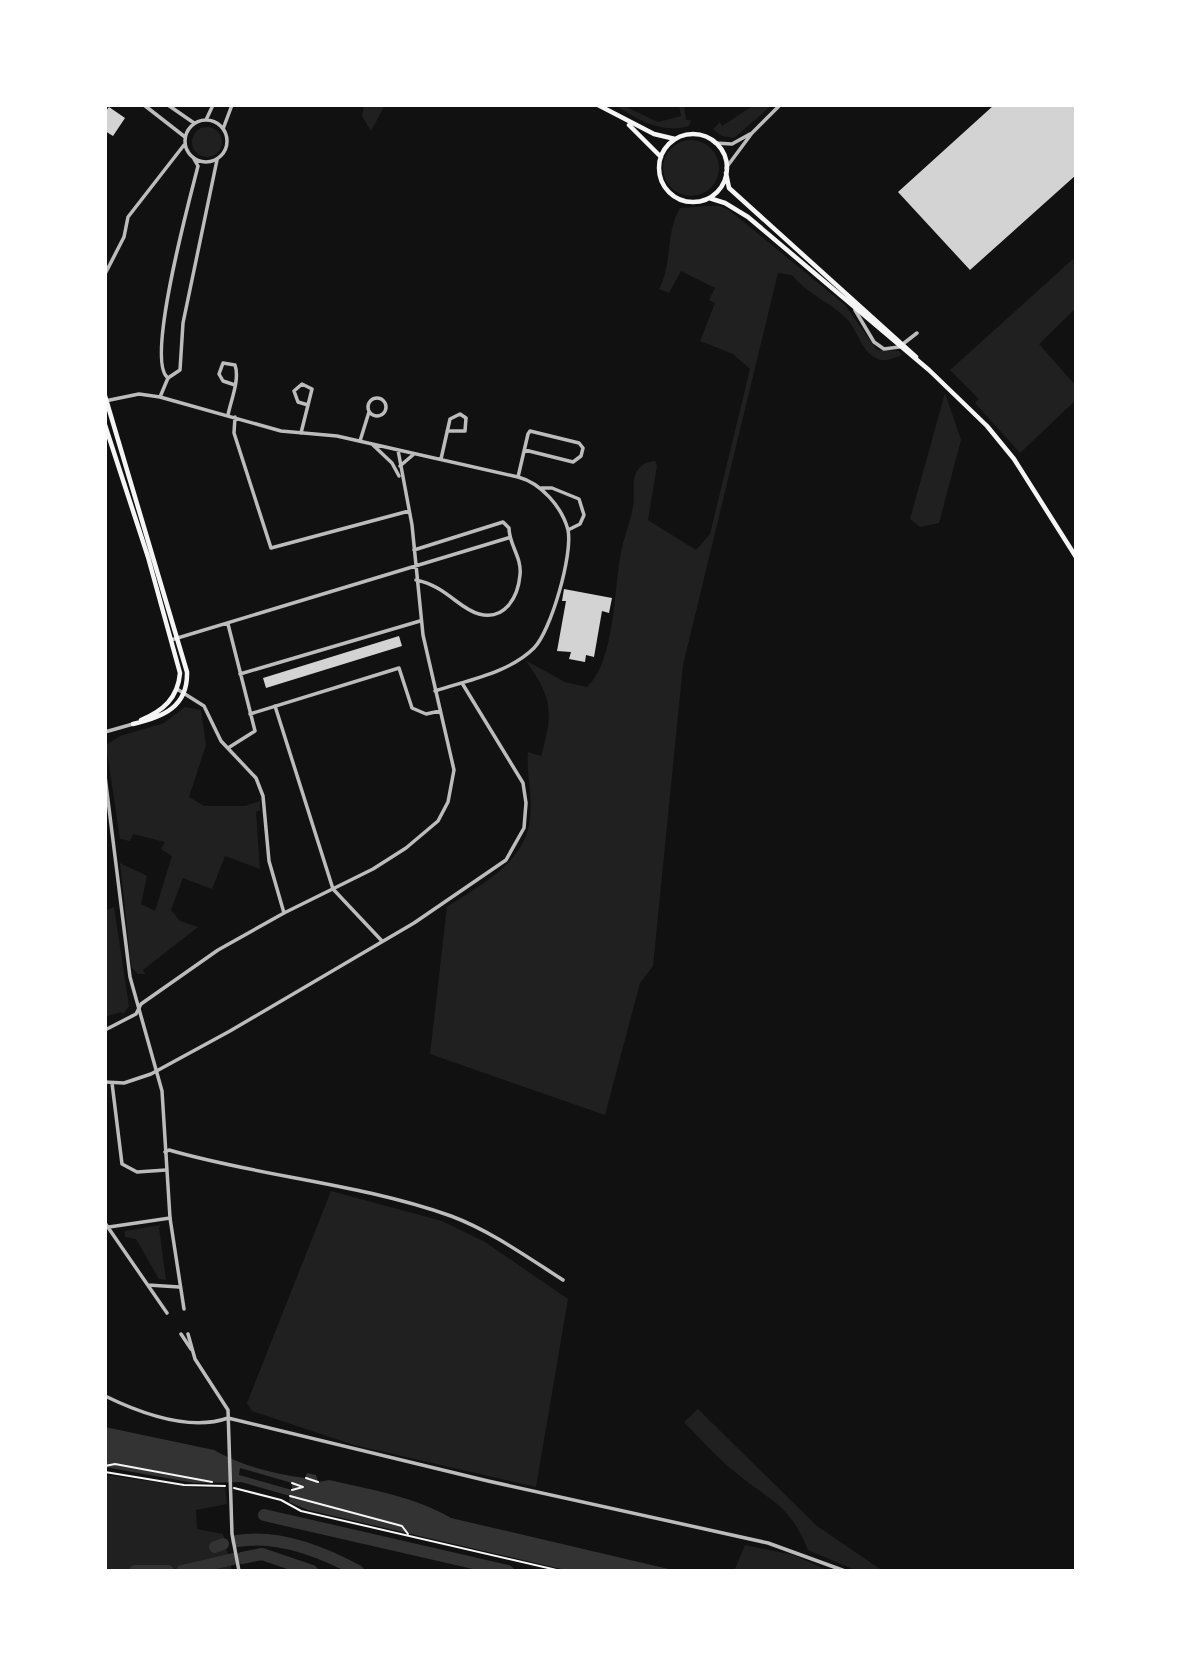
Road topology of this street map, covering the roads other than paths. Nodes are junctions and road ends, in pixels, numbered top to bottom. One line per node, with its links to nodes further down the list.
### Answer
1 (144, 105): 12 (street)
2 (168, 105): 9 (street)
3 (213, 105): 7 (street)
4 (232, 105): 10 (street)
5 (598, 105): 8 (main road)
6 (780, 105): 11 (street)
7 (206, 120): 9 (street); 10 (street)
8 (626, 122): 13 (main road); 16 (main road)
9 (194, 123): 12 (street)
10 (223, 129): 18 (street)
11 (752, 133): 14 (street); 19 (street)
12 (185, 137): 15 (street)
13 (676, 139): 14 (main road); 16 (main road)
14 (715, 143): 19 (main road)
15 (184, 145): 17 (street); 21 (street)
16 (661, 157): 20 (main road)
17 (194, 159): 18 (street); 25 (street)
18 (217, 160): 25 (street)
19 (726, 171): 20 (main road); 24 (main road)
20 (709, 198): 22 (main road)
21 (105, 274)
22 (855, 310): 24 (main road); 24 (street)
23 (917, 332): 24 (street)
24 (901, 345): 50 (main road)
25 (168, 378): 27 (street)
26 (234, 385): 26 (street); 31 (street)
27 (160, 397): 28 (street); 31 (street)
28 (105, 399): 57 (main road)
29 (308, 405): 29 (street); 35 (street)
30 (369, 412): 30 (street); 36 (street)
31 (228, 415): 32 (street)
32 (235, 417): 35 (street); 46 (street)
33 (105, 425): 57 (main road)
34 (447, 432): 34 (street); 41 (street)
35 (301, 433): 36 (street)
36 (360, 441): 37 (street)
37 (370, 443): 38 (street); 44 (street)
38 (398, 450): 40 (street); 42 (street)
39 (525, 450): 39 (street); 43 (street)
40 (416, 453): 41 (street); 42 (street)
41 (441, 460): 43 (street)
42 (400, 466): 44 (street)
43 (518, 477): 45 (street)
44 (402, 481): 46 (street)
45 (541, 488): 47 (street); 47 (street)
46 (409, 511): 49 (street)
47 (568, 530): 59 (street)
48 (508, 538): 49 (street); 51 (street); 52 (street)
49 (414, 550): 51 (street)
50 (1076, 557)
51 (415, 568): 52 (street); 54 (street)
52 (416, 580): 53 (street)
53 (420, 620): 58 (street); 61 (street)
54 (228, 624): 57 (street); 58 (street)
55 (105, 630): 56 (street)
56 (105, 638)
57 (174, 639): 60 (main road); 62 (main road)
58 (240, 674): 65 (street)
59 (461, 682): 61 (street); 72 (street)
60 (177, 689): 62 (street); 66 (main road)
61 (435, 691): 64 (street)
62 (187, 693): 66 (main road); 68 (street)
63 (275, 706): 64 (street); 65 (street); 70 (street)
64 (440, 711): 70 (street)
65 (250, 714): 68 (street)
66 (133, 724): 67 (street)
67 (105, 732)
68 (228, 748): 71 (street)
69 (105, 776): 73 (street)
70 (333, 889): 71 (street); 72 (street)
71 (284, 913): 73 (street)
72 (382, 941): 75 (street)
73 (138, 1009): 74 (street); 75 (street)
74 (105, 1030)
75 (158, 1070): 77 (street); 78 (street)
76 (105, 1082): 77 (street)
77 (112, 1083): 79 (street)
78 (165, 1152): 79 (street); 83 (street)
79 (166, 1170): 80 (street)
80 (170, 1218): 82 (street); 85 (street)
81 (105, 1223): 82 (street)
82 (109, 1227): 84 (street)
83 (562, 1280)
84 (148, 1285): 85 (street); 87 (street)
85 (179, 1287): 86 (street)
86 (184, 1310)
87 (167, 1313)
88 (181, 1334): 90 (street)
89 (188, 1334): 90 (street)
90 (191, 1349): 92 (street)
91 (105, 1396): 92 (street)
92 (228, 1418): 93 (street); 94 (street)
93 (239, 1571)
94 (845, 1571)

